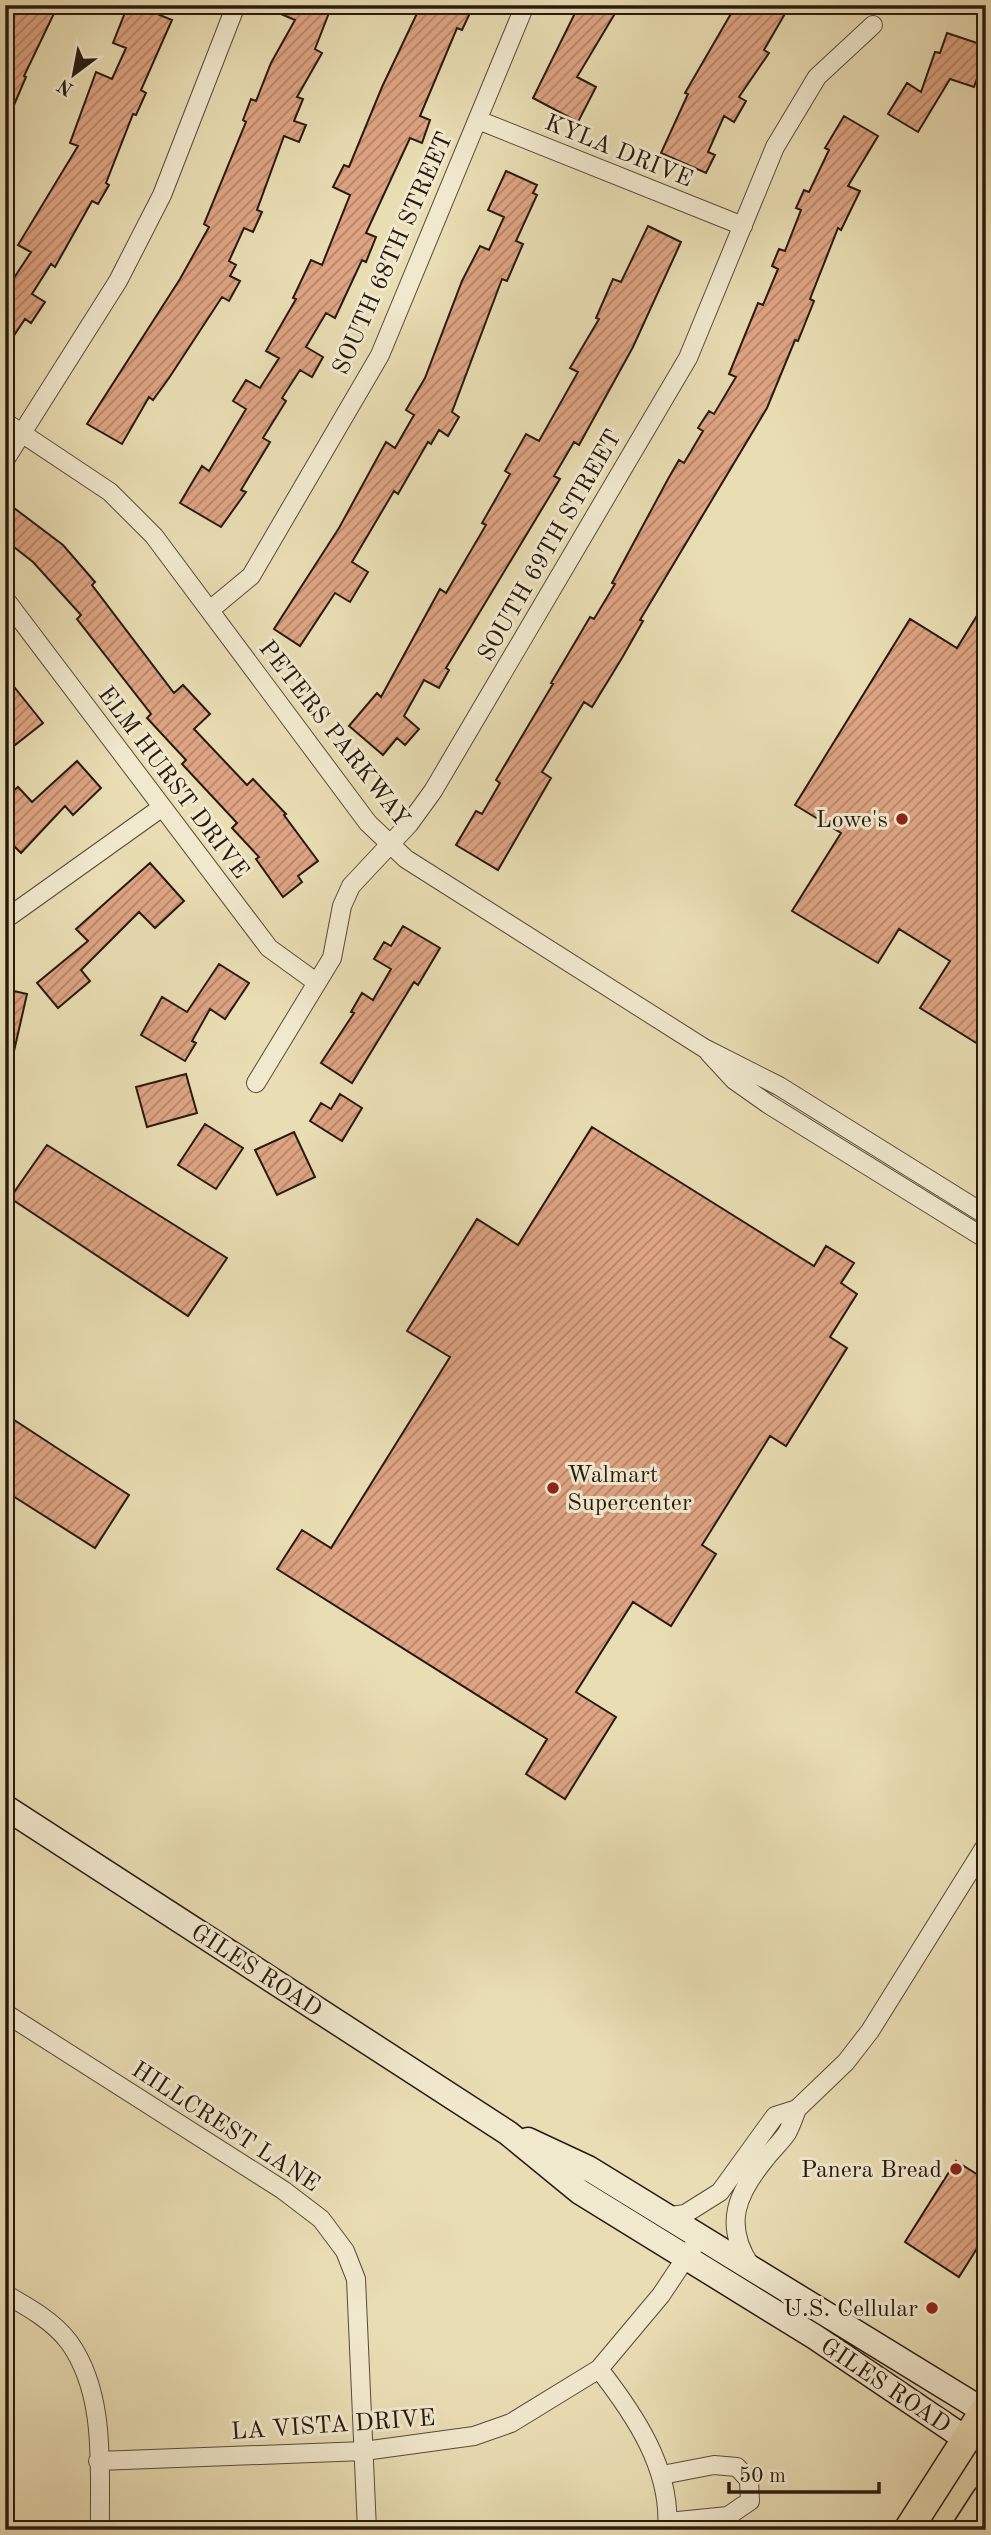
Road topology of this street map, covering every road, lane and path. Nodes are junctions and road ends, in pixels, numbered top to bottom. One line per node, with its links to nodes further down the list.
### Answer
1 (236, 5): 7 (street)
2 (525, 5): 4 (street, SOUTH 68TH STREET)
3 (873, 25): 5 (street, SOUTH 69TH STREET)
4 (478, 120): 5 (street, KYLA DRIVE); 10 (street, SOUTH 68TH STREET)
5 (743, 226): 12 (street, SOUTH 69TH STREET)
6 (5, 422): 7 (street, PETERS PARKWAY)
7 (23, 433): 8 (street); 10 (street, PETERS PARKWAY)
8 (5, 460)
9 (5, 599): 11 (street, ELM HURST DRIVE)
10 (210, 610): 12 (street, PETERS PARKWAY)
11 (161, 808): 13 (street); 14 (street, ELM HURST DRIVE)
12 (388, 844): 14 (street, SOUTH 69TH STREET); 15 (street, PETERS PARKWAY)
13 (7, 918)
14 (316, 982): 16 (street, SOUTH 69TH STREET)
15 (704, 1048): 17 (street); 18 (street)
16 (256, 1083)
17 (986, 1215)
18 (986, 1239)
19 (5, 1807): 23 (street, GILES ROAD)
20 (986, 1845): 22 (street)
21 (5, 2013): 32 (street, HILLCREST LANE)
22 (797, 2109): 24 (street); 27 (street)
23 (508, 2133): 24 (street, GILES ROAD); 26 (street, GILES ROAD)
24 (664, 2217): 25 (street, GILES ROAD)
25 (699, 2238): 26 (street, LA VISTA DRIVE); 27 (street, GILES ROAD)
26 (686, 2260): 29 (street, LA VISTA DRIVE); 31 (street, GILES ROAD)
27 (756, 2274): 30 (street, GILES ROAD)
28 (5, 2294): 33 (street)
29 (599, 2369): 32 (street, LA VISTA DRIVE); 34 (street)
30 (985, 2410): 31 (main road)
31 (976, 2446): 39 (main road)
32 (364, 2451): 33 (street, LA VISTA DRIVE); 38 (street, HILLCREST LANE)
33 (98, 2461): 37 (street)
34 (662, 2476): 36 (street); 36 (street)
35 (986, 2499): 40 (main road)
36 (667, 2526)
37 (100, 2530)
38 (367, 2530)
39 (908, 2530)
40 (967, 2530)

